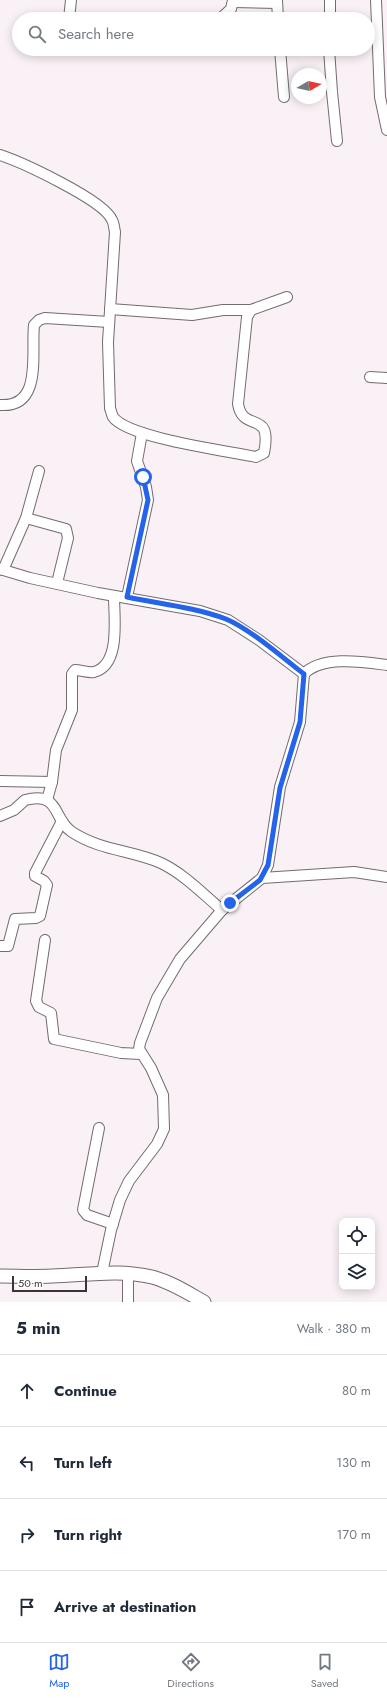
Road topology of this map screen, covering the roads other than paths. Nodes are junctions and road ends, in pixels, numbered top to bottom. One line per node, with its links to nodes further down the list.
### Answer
1 (71, 0): 6 (street)
2 (330, 0): 9 (street)
3 (376, 0): 10 (street)
4 (233, 1): 5 (street); 7 (street)
5 (277, 1): 8 (street)
6 (70, 12)
7 (228, 12)
8 (278, 12)
9 (330, 12)
10 (382, 31): 14 (street)
11 (281, 56): 13 (street)
12 (330, 56): 15 (street)
13 (284, 97)
14 (387, 130)
15 (337, 141)
16 (0, 154): 18 (street)
17 (287, 297): 19 (street)
18 (110, 309): 19 (street); 20 (street)
19 (251, 310): 24 (street)
20 (109, 322): 23 (street); 24 (street)
21 (370, 376): 22 (street)
22 (387, 378)
23 (0, 405)
24 (142, 433): 30 (street)
25 (39, 471): 26 (street)
26 (26, 518): 27 (street); 28 (street)
27 (1, 570): 28 (street)
28 (57, 583): 29 (street)
29 (114, 596): 30 (street); 34 (street)
30 (127, 597): 32 (street)
31 (387, 664): 32 (street)
32 (304, 674): 39 (street)
33 (0, 781): 34 (street)
34 (52, 782): 35 (street)
35 (47, 800): 36 (street); 37 (street)
36 (0, 816)
37 (62, 821): 40 (street); 42 (street)
38 (387, 877): 39 (street)
39 (262, 878): 40 (street)
40 (222, 910): 43 (street)
41 (45, 940): 43 (street)
42 (0, 946)
43 (141, 1054): 45 (street)
44 (99, 1128): 45 (street)
45 (113, 1224): 46 (street)
46 (102, 1273): 47 (street); 48 (street)
47 (128, 1273): 49 (street); 50 (street)
48 (0, 1276)
49 (128, 1302)
50 (204, 1302)

